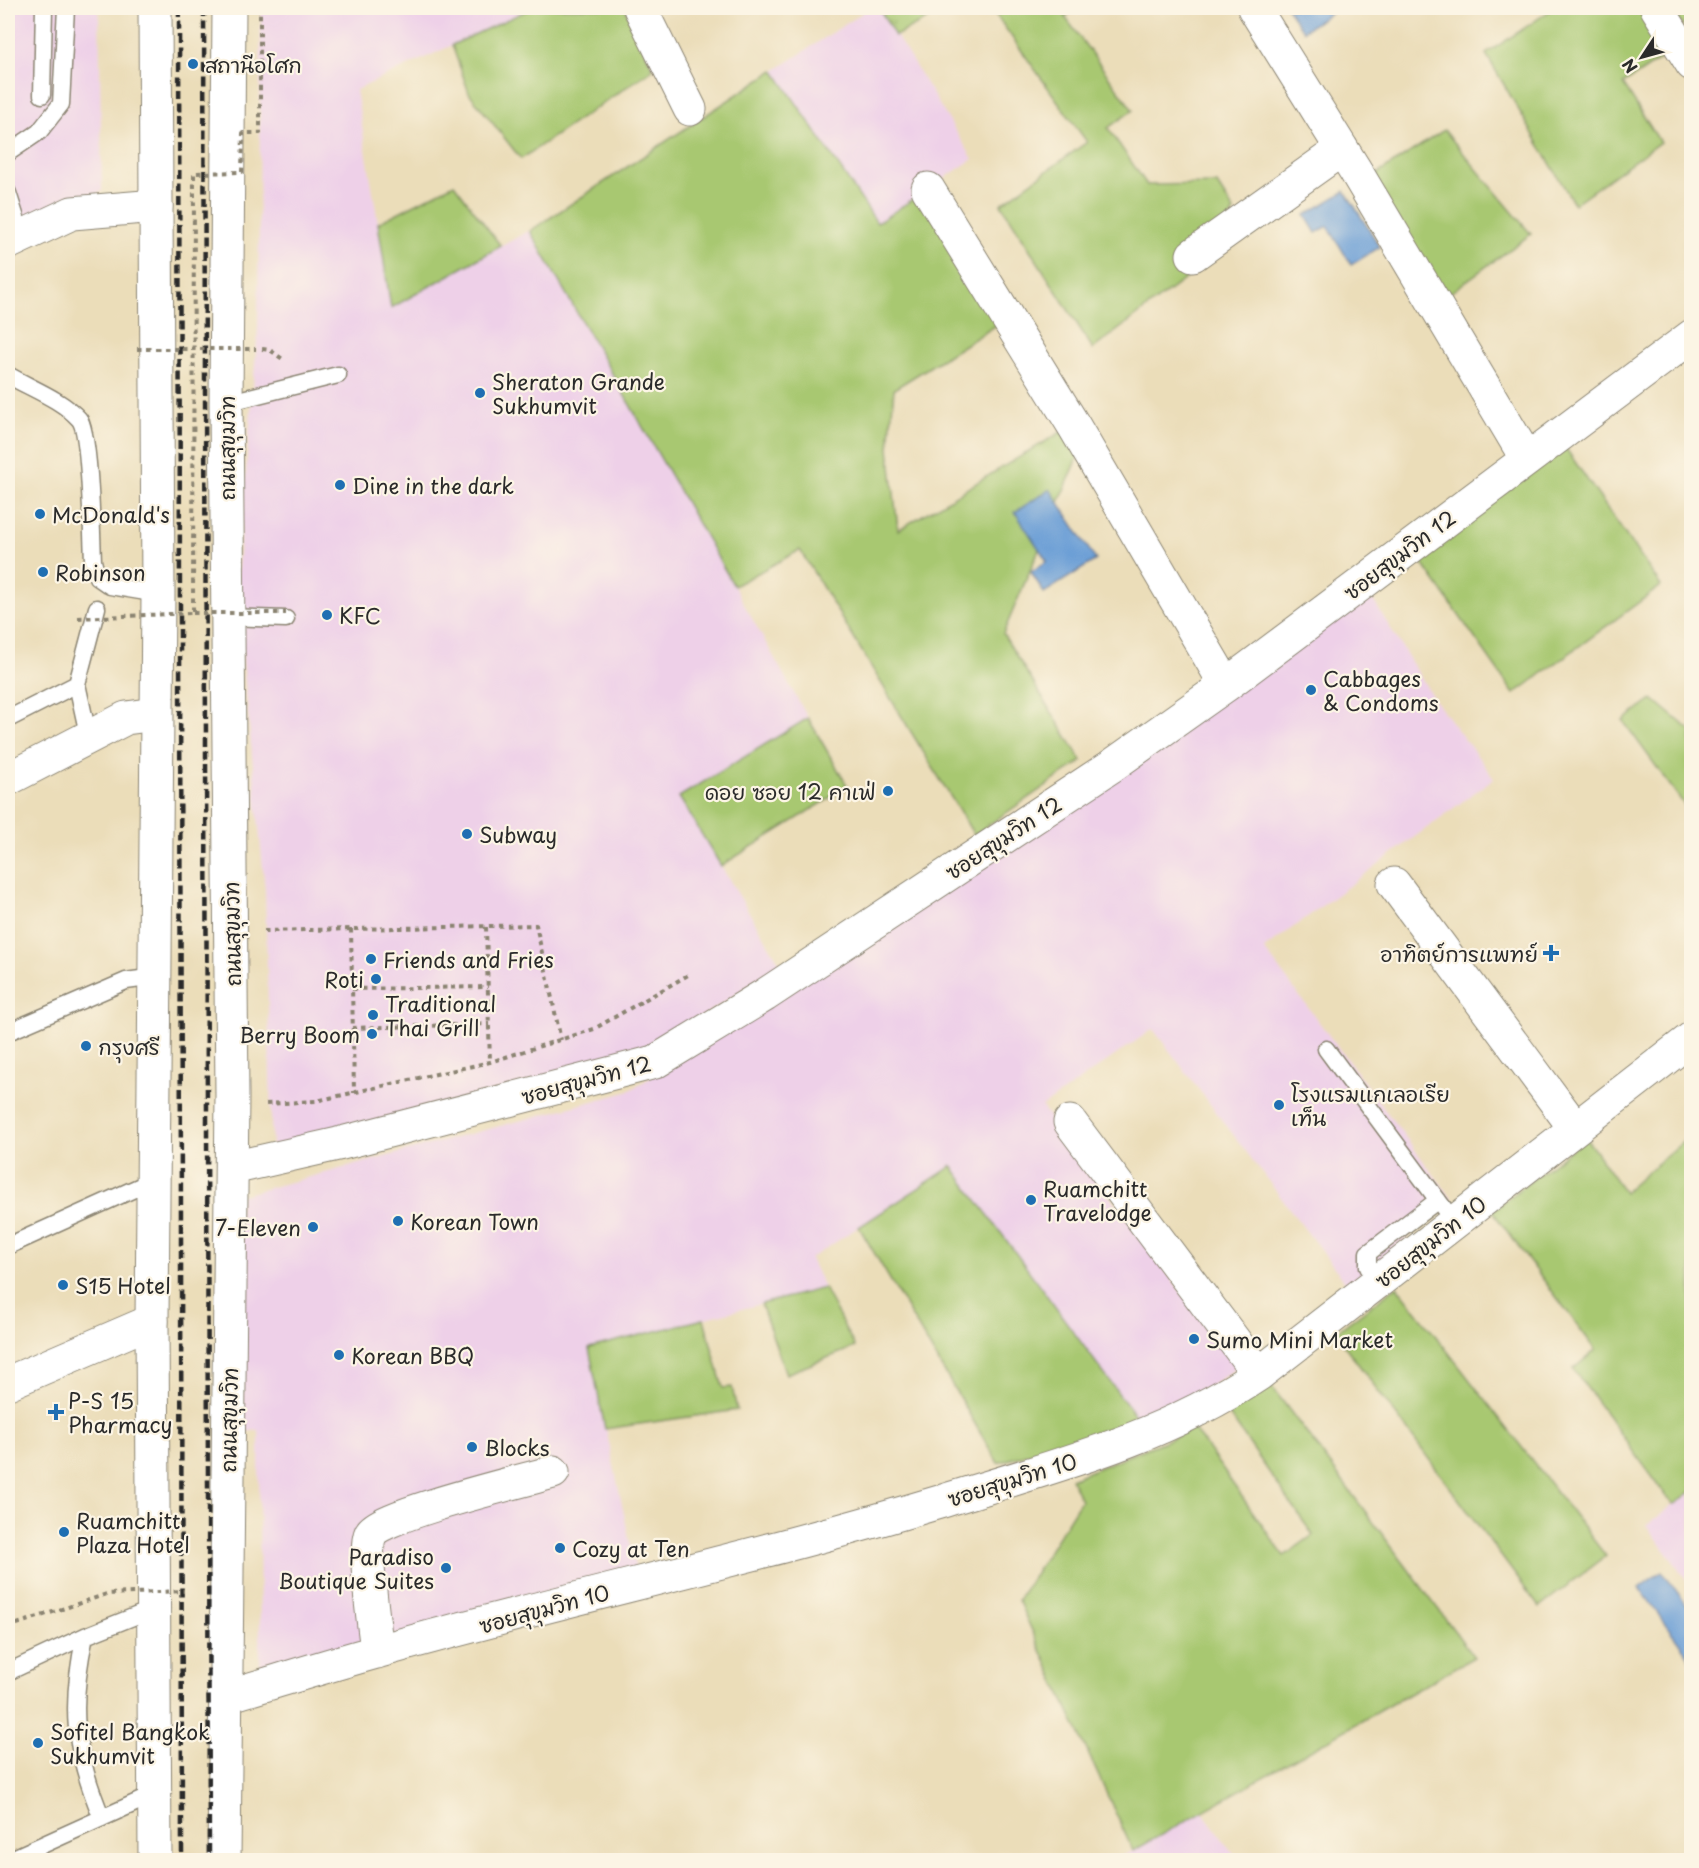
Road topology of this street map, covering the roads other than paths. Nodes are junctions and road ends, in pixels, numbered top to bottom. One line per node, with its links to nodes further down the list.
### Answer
1 (44, 8): 9 (lane)
2 (66, 8): 12 (lane)
3 (155, 8): 15 (street)
4 (229, 8): 21 (street, ถนนสุขุมวิท)
5 (640, 8): 10 (street)
6 (1254, 8): 11 (street)
7 (1657, 8): 8 (street)
8 (1692, 64)
9 (42, 95)
10 (690, 109)
11 (1342, 149): 17 (street); 22 (street)
12 (8, 153)
13 (928, 189): 28 (street)
14 (8, 194): 16 (lane)
15 (156, 206): 16 (street); 23 (street)
16 (14, 238)
17 (1193, 255)
18 (1692, 336): 22 (street, ซอยสุขุมวิท 12)
19 (8, 375): 23 (lane)
20 (338, 375): 21 (lane)
21 (226, 403): 26 (street, ถนนสุขุมวิท)
22 (1527, 459): 28 (street, ซอยสุขุมวิท 12)
23 (158, 594): 29 (street)
24 (97, 608): 27 (lane)
25 (286, 616): 26 (lane)
26 (227, 617): 40 (street, ถนนสุขุมวิท)
27 (77, 684): 30 (lane); 31 (lane)
28 (1226, 685): 40 (street, ซอยสุขุมวิท 12)
29 (156, 714): 31 (street); 34 (street)
30 (8, 719)
31 (89, 739): 32 (street)
32 (8, 779)
33 (1394, 884): 39 (street)
34 (155, 977): 35 (lane); 41 (street)
35 (8, 1032)
36 (1692, 1038): 39 (street, ซอยสุขุมวิท 10)
37 (1326, 1049): 42 (lane)
38 (1070, 1122): 45 (street)
39 (1575, 1128): 42 (street, ซอยสุขุมวิท 10)
40 (232, 1168): 52 (street, ถนนสุขุมวิท)
41 (154, 1180): 43 (lane); 44 (street)
42 (1446, 1211): 45 (street, ซอยสุขุมวิท 10)
43 (8, 1246)
44 (152, 1321): 46 (street); 48 (street)
45 (1259, 1374): 50 (street, ซอยสุขุมวิท 10)
46 (8, 1383)
47 (553, 1472): 50 (street)
48 (153, 1609): 49 (lane); 53 (street)
49 (86, 1636): 51 (lane); 54 (lane)
50 (377, 1652): 52 (street, ซอยสุขุมวิท 10)
51 (8, 1672)
52 (224, 1697): 57 (street, ถนนสุขุมวิท)
53 (155, 1794): 54 (lane); 56 (street)
54 (102, 1818): 55 (lane)
55 (9, 1860)
56 (155, 1860)
57 (224, 1860)

